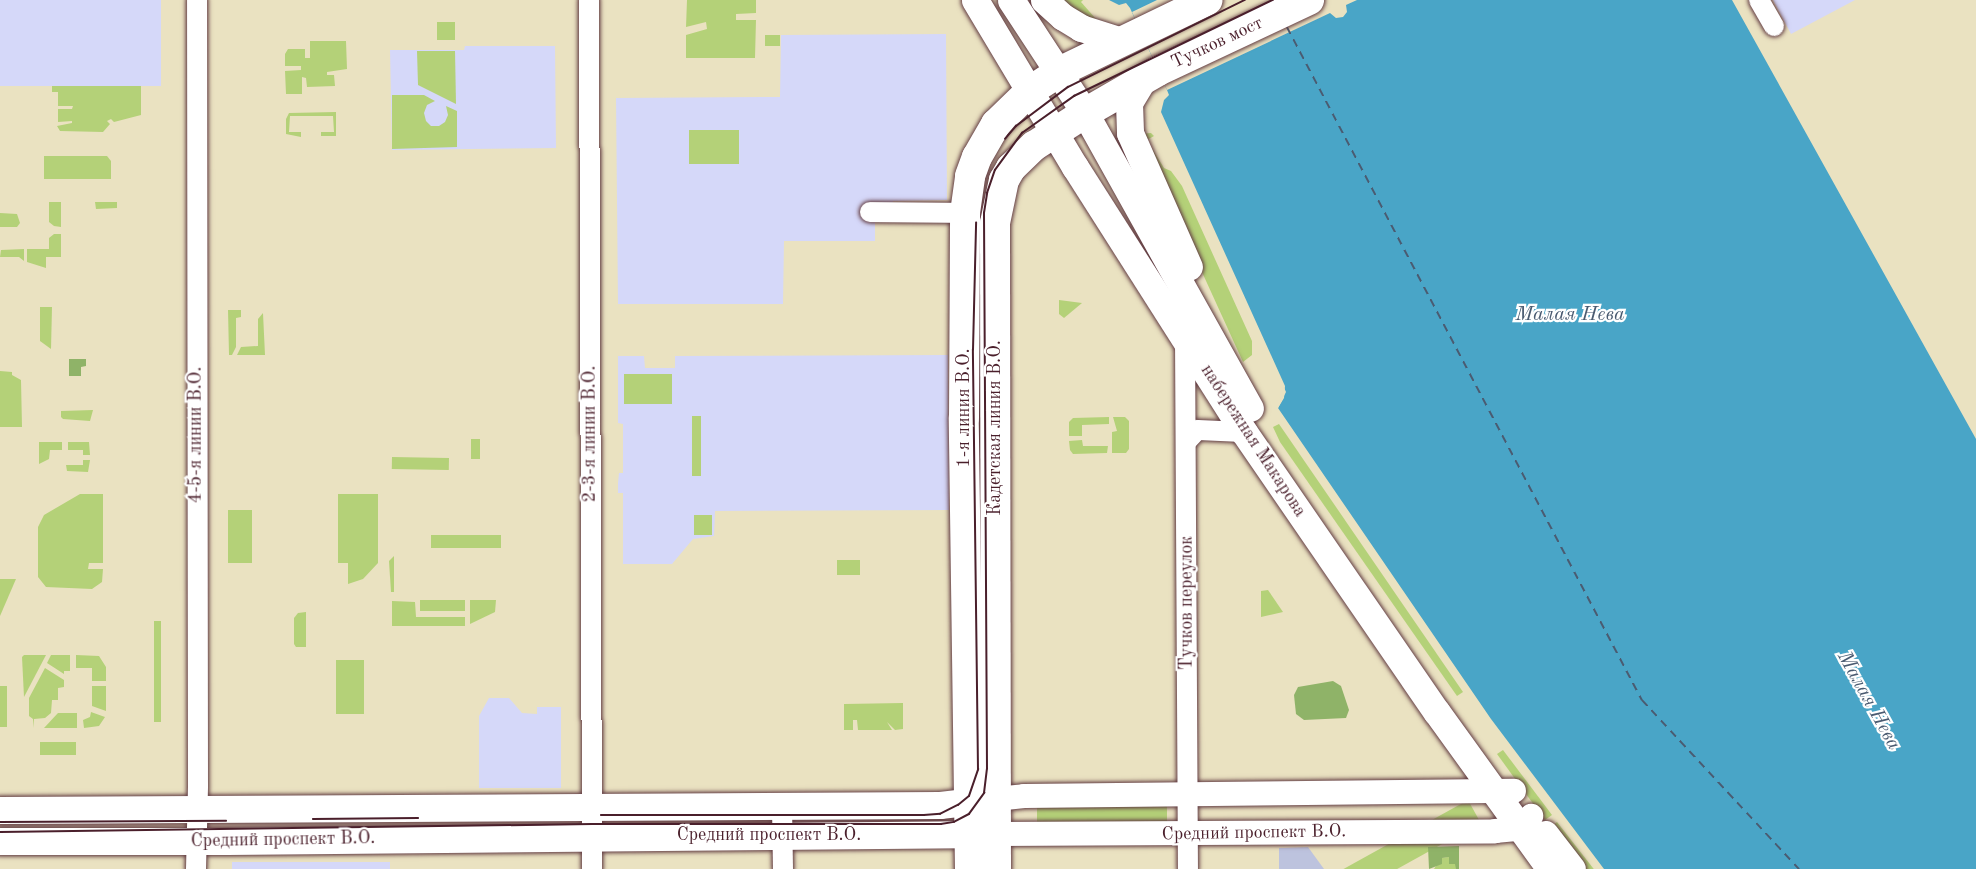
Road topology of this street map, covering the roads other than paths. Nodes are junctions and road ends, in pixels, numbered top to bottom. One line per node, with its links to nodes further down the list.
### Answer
1 (197, 0): 28 (street, 4-5-я линии В.О.)
2 (588, 0): 27 (street, 2-3-я линии В.О.)
3 (975, 0): 13 (main road, набережная Макарова)
4 (1011, 0): 11 (main road, набережная Макарова)
5 (1044, 0): 10 (main road)
6 (1208, 0): 10 (main road)
7 (1309, 0): 12 (main road, Тучков мост)
8 (1760, 0): 9 (street)
9 (1774, 26)
10 (1131, 37): 11 (main road, 1-я линия В.О.)
11 (1059, 72): 13 (main road, 1-я линия В.О.); 14 (main road, набережная Макарова)
12 (1150, 76): 14 (main road, Кадетская линия В.О.); 20 (main road)
13 (1030, 91): 15 (main road, набережная Макарова); 19 (main road, 1-я линия В.О.)
14 (1085, 113): 15 (main road, Кадетская линия В.О.); 20 (main road, набережная Макарова)
15 (1054, 132): 16 (main road, Кадетская линия В.О.); 17 (main road, набережная Макарова)
16 (1020, 158): 17 (main road); 25 (main road, Кадетская линия В.О.)
17 (1075, 167): 20 (main road, набережная Макарова)
18 (870, 212): 19 (street)
19 (965, 213): 25 (main road, 1-я линия В.О.)
20 (1197, 335): 21 (main road, набережная Макарова); 22 (street, Тучков переулок); 23 (main road, набережная Макарова)
21 (1244, 432): 22 (street); 23 (main road, набережная Макарова)
22 (1186, 442): 24 (street, Тучков переулок)
23 (1502, 790): 24 (street, Средний проспект В.О.); 30 (main road, набережная Макарова)
24 (1187, 794): 25 (street, Средний проспект В.О.); 31 (street, Тучков переулок)
25 (982, 800): 26 (main road, Средний проспект В.О.); 32 (main road, 1-я линия В.О.)
26 (782, 806): 27 (main road, Средний проспект В.О.); 33 (street)
27 (592, 808): 28 (main road, Средний проспект В.О.); 34 (street, 2-3-я линии В.О.)
28 (197, 809): 29 (main road, Средний проспект В.О.); 36 (street, 4-5-я линии В.О.)
29 (0, 810)
30 (1525, 822): 31 (street, Средний проспект В.О.); 43 (main road, набережная Макарова); 44 (main road, набережная Макарова)
31 (1188, 833): 32 (street, Средний проспект В.О.); 42 (street, Тучков переулок)
32 (983, 834): 33 (main road, Средний проспект В.О.); 40 (main road, 1-я линия В.О.); 41 (main road)
33 (782, 835): 34 (main road, Средний проспект В.О.); 39 (street)
34 (592, 837): 36 (main road, Средний проспект В.О.); 38 (street, 2-3-я линии В.О.)
35 (0, 841): 36 (main road, Средний проспект В.О.)
36 (196, 842): 37 (street, 4-5-я линии В.О.)
37 (196, 869)
38 (592, 869)
39 (783, 869)
40 (970, 869)
41 (996, 869)
42 (1188, 869)
43 (1550, 869)
44 (1572, 869)

